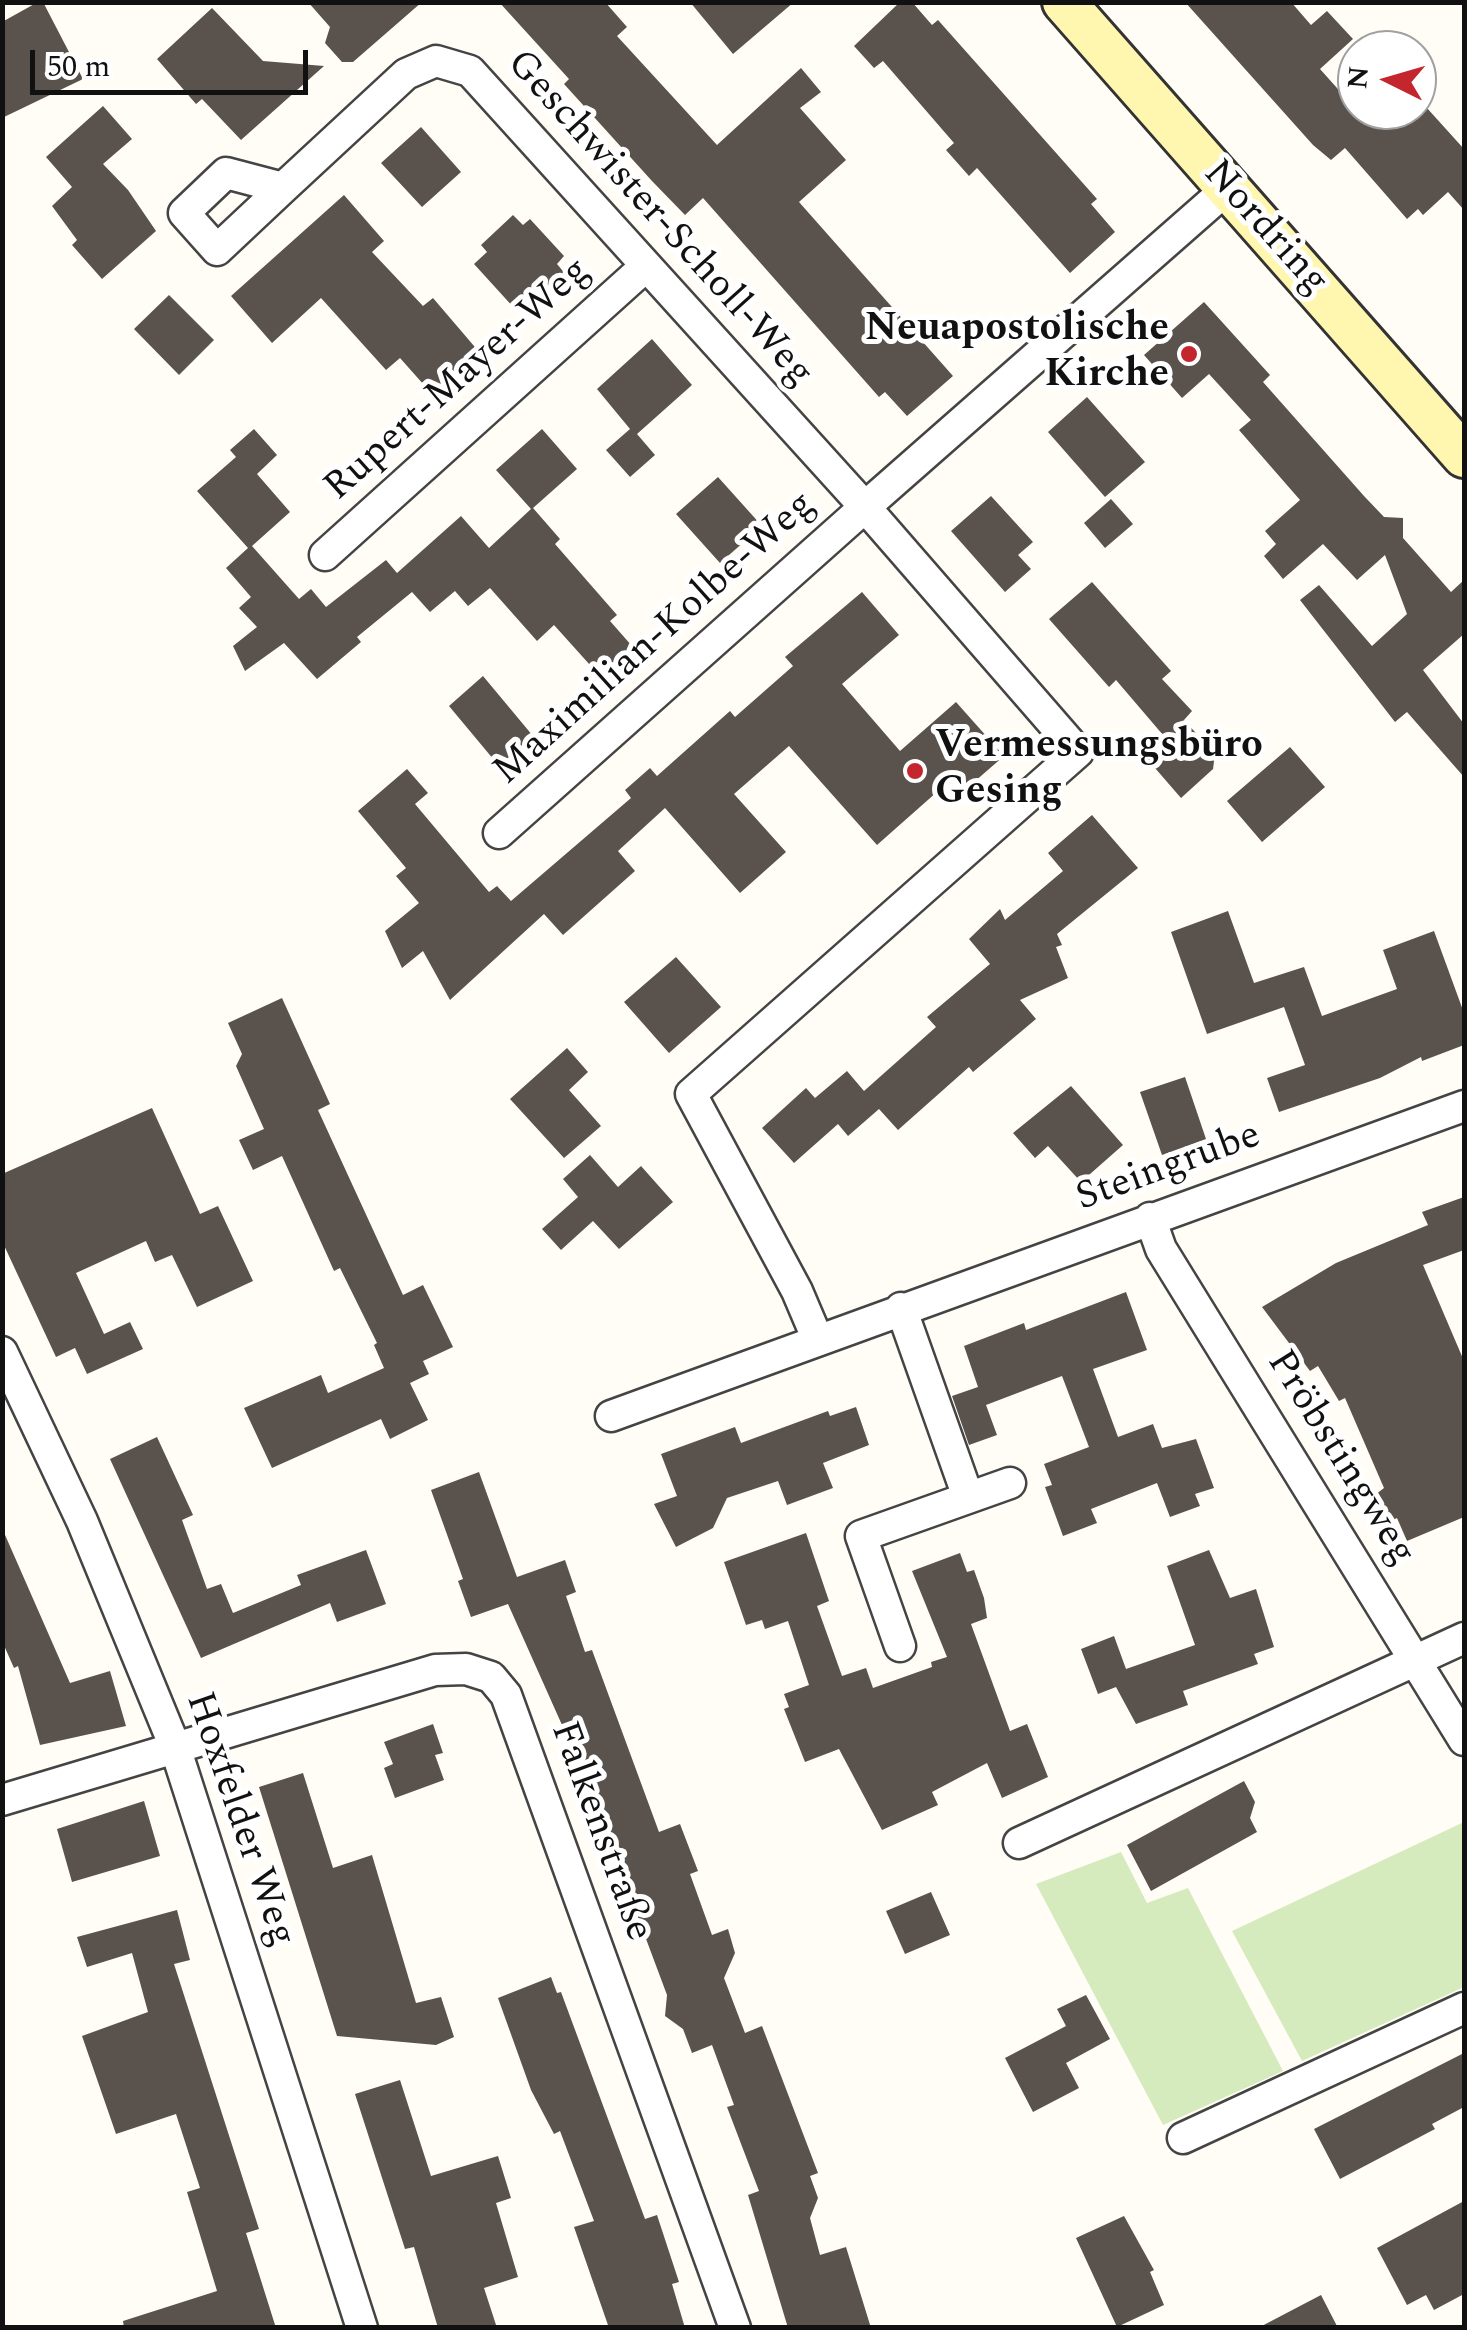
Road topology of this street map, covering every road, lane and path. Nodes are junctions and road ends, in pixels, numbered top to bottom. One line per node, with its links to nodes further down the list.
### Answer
1 (1064, 2): 3 (main road, Nordring)
2 (284, 188): 4 (street, Geschwister-Scholl-Weg)
3 (1228, 188): 5 (main road, Nordring); 6 (street, Maximilian-Kolbe-Weg)
4 (646, 266): 6 (street, Geschwister-Scholl-Weg); 7 (street, Rupert-Mayer-Weg)
5 (1464, 456)
6 (865, 507): 8 (street, Maximilian-Kolbe-Weg); 12 (street, Geschwister-Scholl-Weg)
7 (325, 556)
8 (499, 832)
9 (1464, 1106): 10 (street, Steingrube)
10 (1150, 1218): 11 (street, Steingrube); 19 (street, Pröbstingweg)
11 (900, 1308): 12 (street, Steingrube); 16 (street)
12 (817, 1338): 14 (street, Steingrube)
13 (2, 1352): 21 (street, Hoxfelder Weg)
14 (611, 1416)
15 (1010, 1483): 16 (street)
16 (968, 1497): 18 (street)
17 (1464, 1638): 19 (street)
18 (900, 1646)
19 (1415, 1660): 20 (street, Pröbstingweg); 23 (street)
20 (1464, 1740)
21 (175, 1747): 22 (street, Falkenstraße); 26 (street, Hoxfelder Weg); 27 (street, Falkenstraße)
22 (2, 1800)
23 (1019, 1843)
24 (1464, 2008): 25 (street)
25 (1183, 2138)
26 (362, 2328)
27 (735, 2328)

